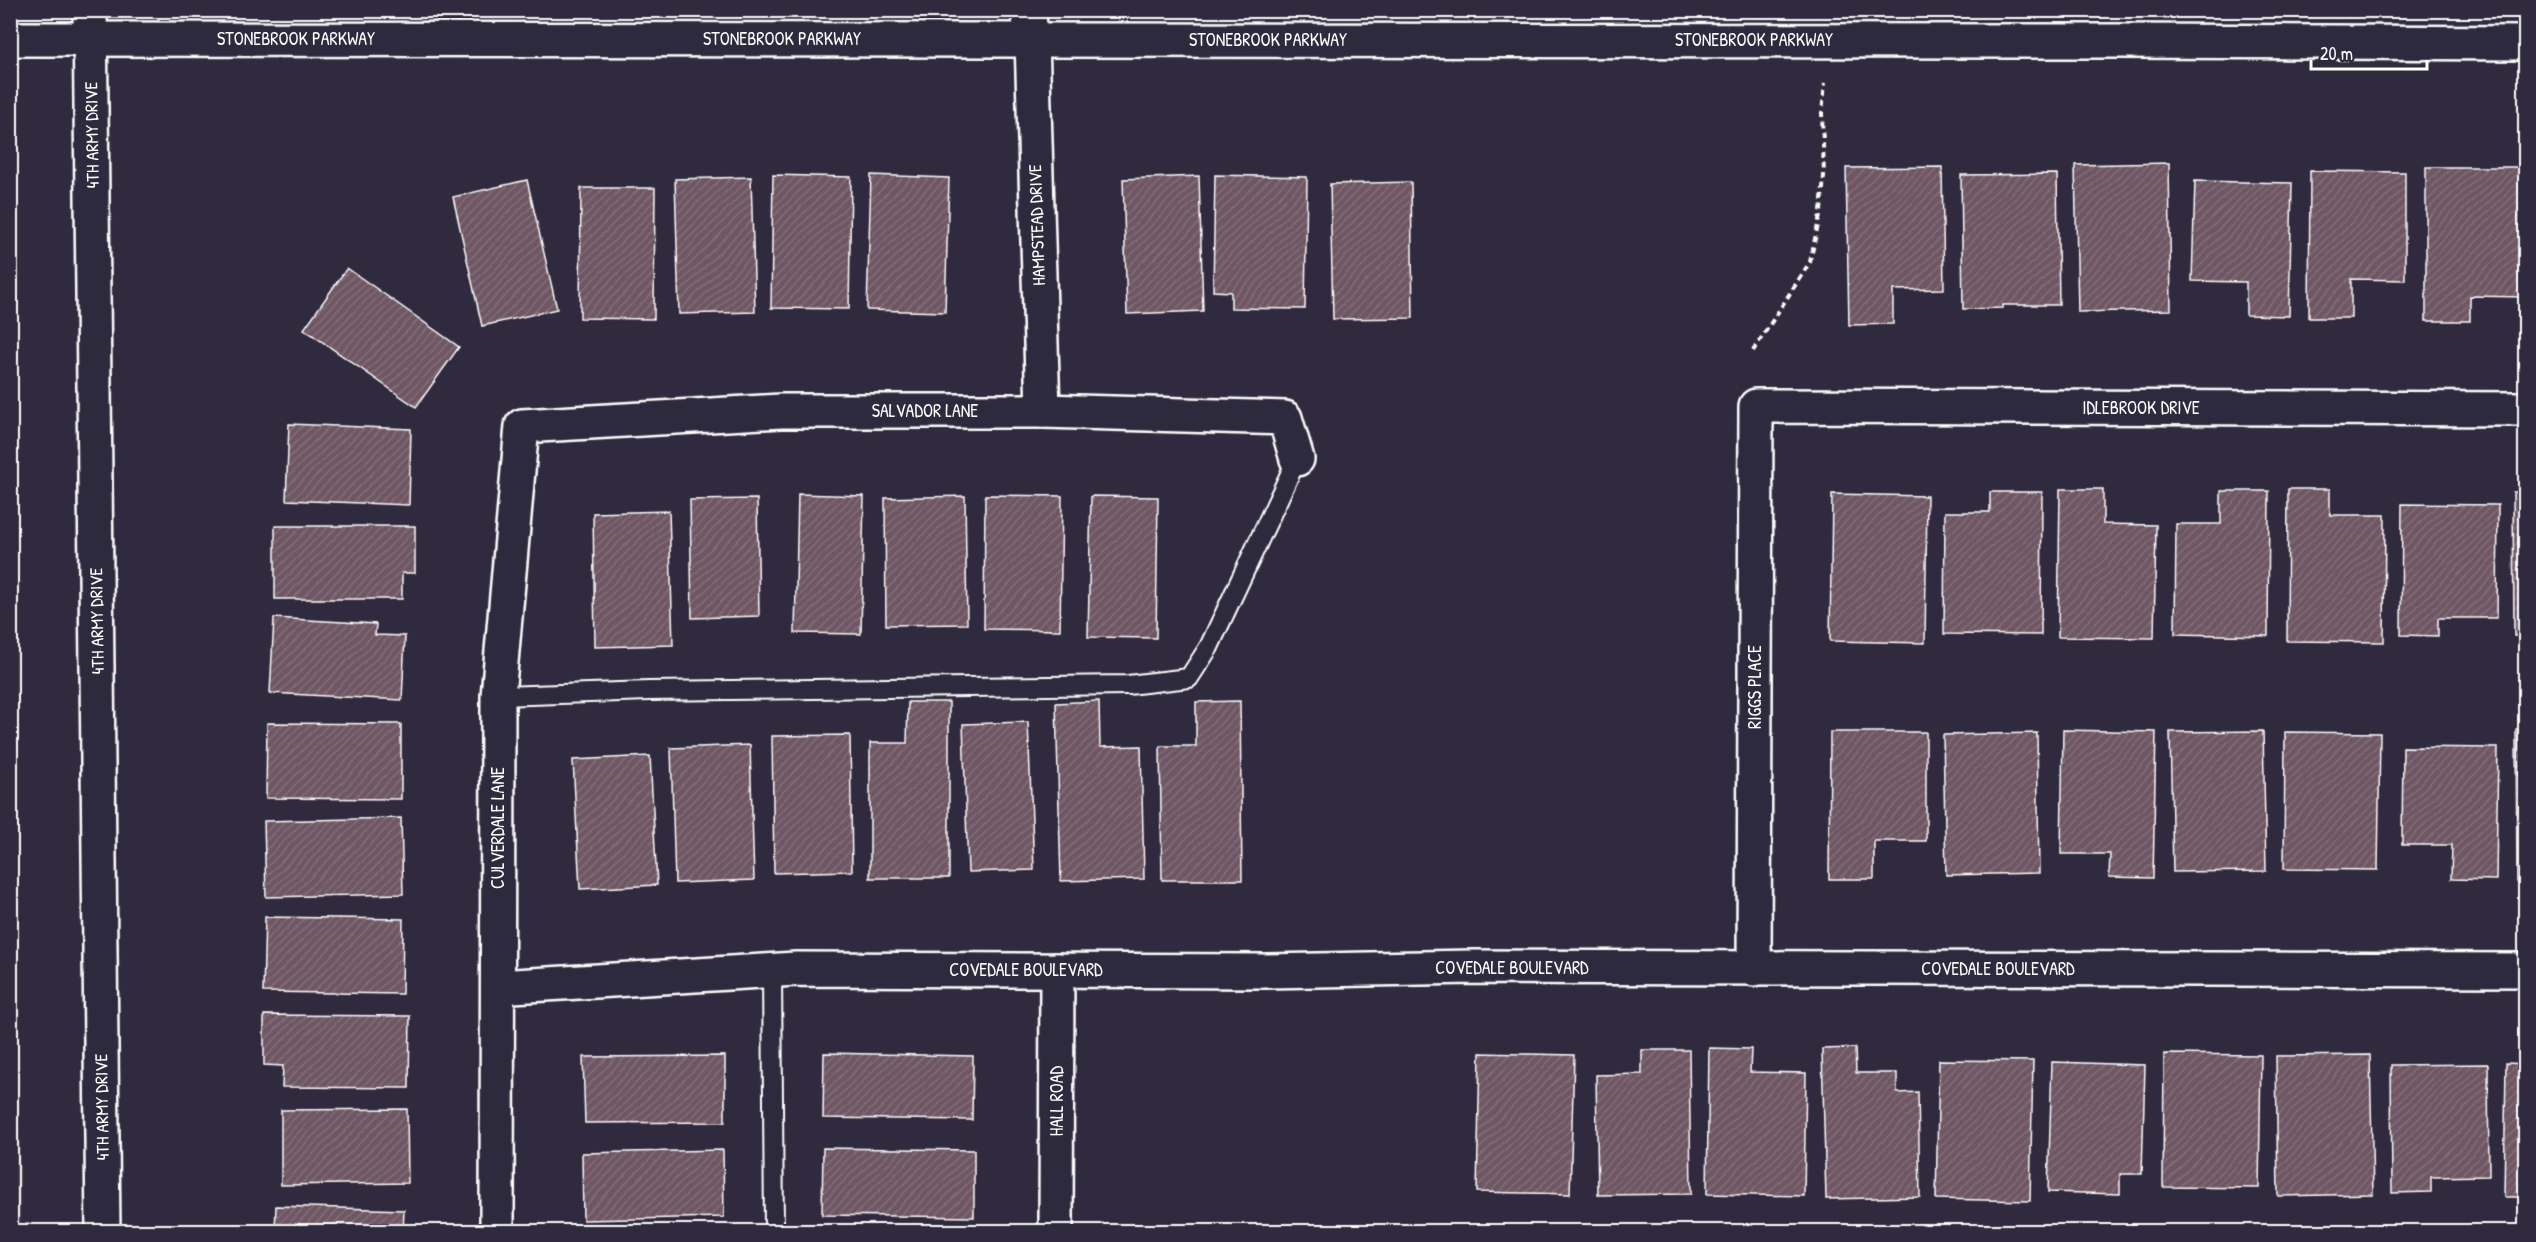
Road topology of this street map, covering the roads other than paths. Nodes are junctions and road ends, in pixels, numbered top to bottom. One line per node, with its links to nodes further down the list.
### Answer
1 (91, 25): 2 (street, STONEBROOK PARKWAY); 3 (street, STONEBROOK PARKWAY); 16 (street, 4TH ARMY DRIVE)
2 (1030, 25): 4 (street, STONEBROOK PARKWAY); 7 (street, HAMPSTEAD DRIVE)
3 (10, 39)
4 (2526, 43)
5 (1756, 406): 6 (street, IDLEBROOK DRIVE); 11 (street, RIGGS PLACE)
6 (2526, 408)
7 (1043, 411): 8 (street, SALVADOR LANE); 9 (street, SALVADOR LANE)
8 (522, 426): 10 (street, CULVERDALE LANE)
9 (1297, 459): 10 (lane)
10 (498, 696): 15 (street, CULVERDALE LANE)
11 (1754, 969): 13 (street, COVEDALE BOULEVARD); 14 (street, COVEDALE BOULEVARD)
12 (772, 970): 13 (street, COVEDALE BOULEVARD); 15 (street, COVEDALE BOULEVARD); 18 (lane)
13 (1057, 970): 19 (street, HALL ROAD)
14 (2526, 970)
15 (498, 987): 17 (street, CULVERDALE LANE)
16 (103, 1232)
17 (497, 1232)
18 (774, 1232)
19 (1056, 1232)

